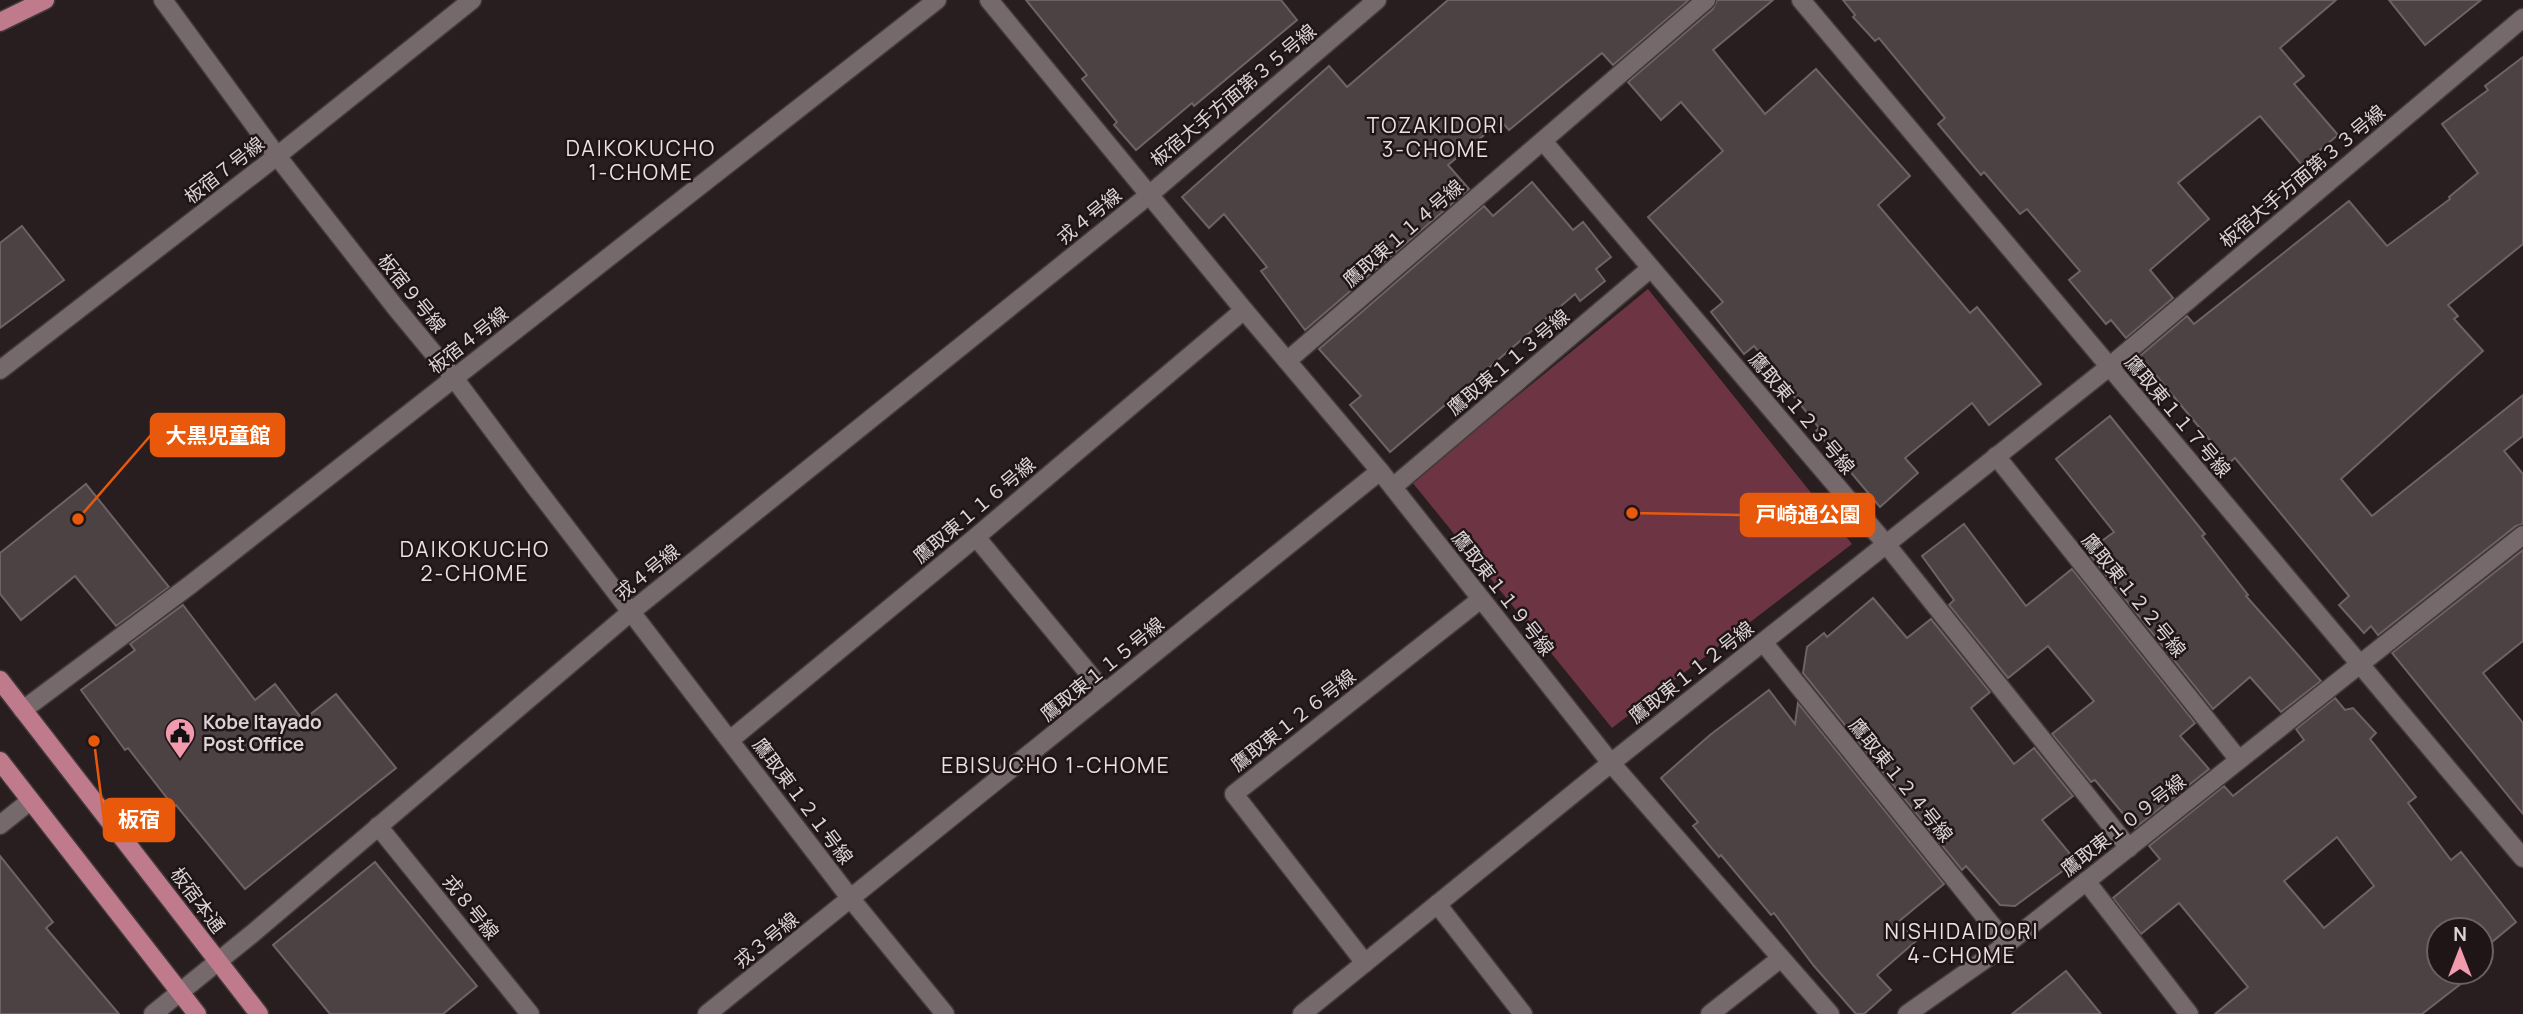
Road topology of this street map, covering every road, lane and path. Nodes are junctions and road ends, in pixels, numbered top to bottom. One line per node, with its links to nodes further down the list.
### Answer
1 (45, 0): 10 (main road)
2 (163, 0): 12 (street, 板宿９号線)
3 (472, 0): 12 (street, 板宿７号線)
4 (937, 0): 19 (street, 板宿４号線)
5 (989, 0): 13 (street, 鷹取東１１９号線)
6 (1377, 0): 13 (street, 板宿大手方面第３５号線)
7 (1706, 0): 11 (street, 鷹取東１１４号線)
8 (1801, 0): 17 (street, 鷹取東１１７号線)
9 (2523, 18): 17 (street, 板宿大手方面第３３号線)
10 (0, 23)
11 (1543, 141): 14 (street, 鷹取東１２３号線); 16 (street, 鷹取東１１４号線)
12 (277, 156): 18 (street, 板宿７号線); 19 (street, 板宿９号線)
13 (1149, 195): 15 (street, 鷹取東１１９号線); 27 (street, 戎４号線)
14 (1651, 268): 22 (street, 鷹取東１１３号線); 25 (street, 鷹取東１２３号線)
15 (1244, 310): 16 (street, 鷹取東１１９号線); 24 (street, 鷹取東１１６号線)
16 (1287, 361): 21 (street, 鷹取東１１９号線)
17 (2109, 367): 20 (street, 鷹取東１１２号線); 29 (street, 鷹取東１１７号線)
18 (0, 370)
19 (454, 377): 27 (street, 板宿９号線); 32 (street, 板宿４号線)
20 (1996, 456): 25 (street, 鷹取東１１２号線); 34 (street, 鷹取東１２２号線)
21 (1380, 471): 22 (street, 鷹取東１１９号線); 31 (street, 鷹取東１１５号線)
22 (1393, 487): 26 (street, 鷹取東１１９号線)
23 (2523, 535): 29 (street, 鷹取東１０９号線)
24 (976, 537): 31 (street); 33 (street, 鷹取東１１６号線)
25 (1886, 544): 28 (street, 鷹取東１１２号線); 40 (street, 鷹取東１２３号線)
26 (1481, 599): 36 (street, 鷹取東１１９号線); 48 (street, 鷹取東１２６号線)
27 (632, 611): 33 (street, 鷹取東１２１号線); 39 (street, 戎４号線)
28 (1763, 642): 36 (street, 鷹取東１１２号線); 45 (street, 鷹取東１２４号線)
29 (2361, 663): 34 (street, 鷹取東１０９号線); 41 (street, 鷹取東１１７号線)
30 (0, 680): 32 (main road, 板宿本通)
31 (1105, 693): 43 (street, 鷹取東１１５号線)
32 (23, 710): 47 (main road, 板宿本通)
33 (730, 740): 43 (street, 鷹取東１２１号線)
34 (2239, 760): 40 (street, 鷹取東１０９号線)
35 (0, 761): 37 (main road)
36 (1611, 763): 44 (street, 鷹取東１１２号線); 46 (street, 鷹取東１１９号線)
37 (30, 801): 38 (street); 49 (main road)
38 (0, 825)
39 (378, 826): 47 (street, 戎４号線); 53 (street, 戎８号線)
40 (2129, 848): 42 (street, 鷹取東１０９号線)
41 (2523, 858)
42 (2086, 881): 45 (street, 鷹取東１０９号線); 61 (street)
43 (851, 899): 54 (street, 戎３号線); 55 (street, 鷹取東１２１号線)
44 (1437, 904): 48 (street, 鷹取東１１２号線); 57 (street)
45 (2007, 944): 60 (street, 鷹取東１０９号線)
46 (1781, 958): 58 (street); 59 (street, 鷹取東１１９号線)
47 (219, 961): 49 (street, 戎４号線); 52 (main road, 板宿本通)
48 (1365, 963): 56 (street, 鷹取東１１２号線)
49 (180, 991): 50 (street, 戎４号線); 51 (main road)
50 (153, 1014)
51 (197, 1014)
52 (259, 1014)
53 (530, 1014)
54 (707, 1014)
55 (945, 1014)
56 (1302, 1014)
57 (1523, 1014)
58 (1710, 1014)
59 (1830, 1014)
60 (1907, 1014)
61 (2189, 1014)

